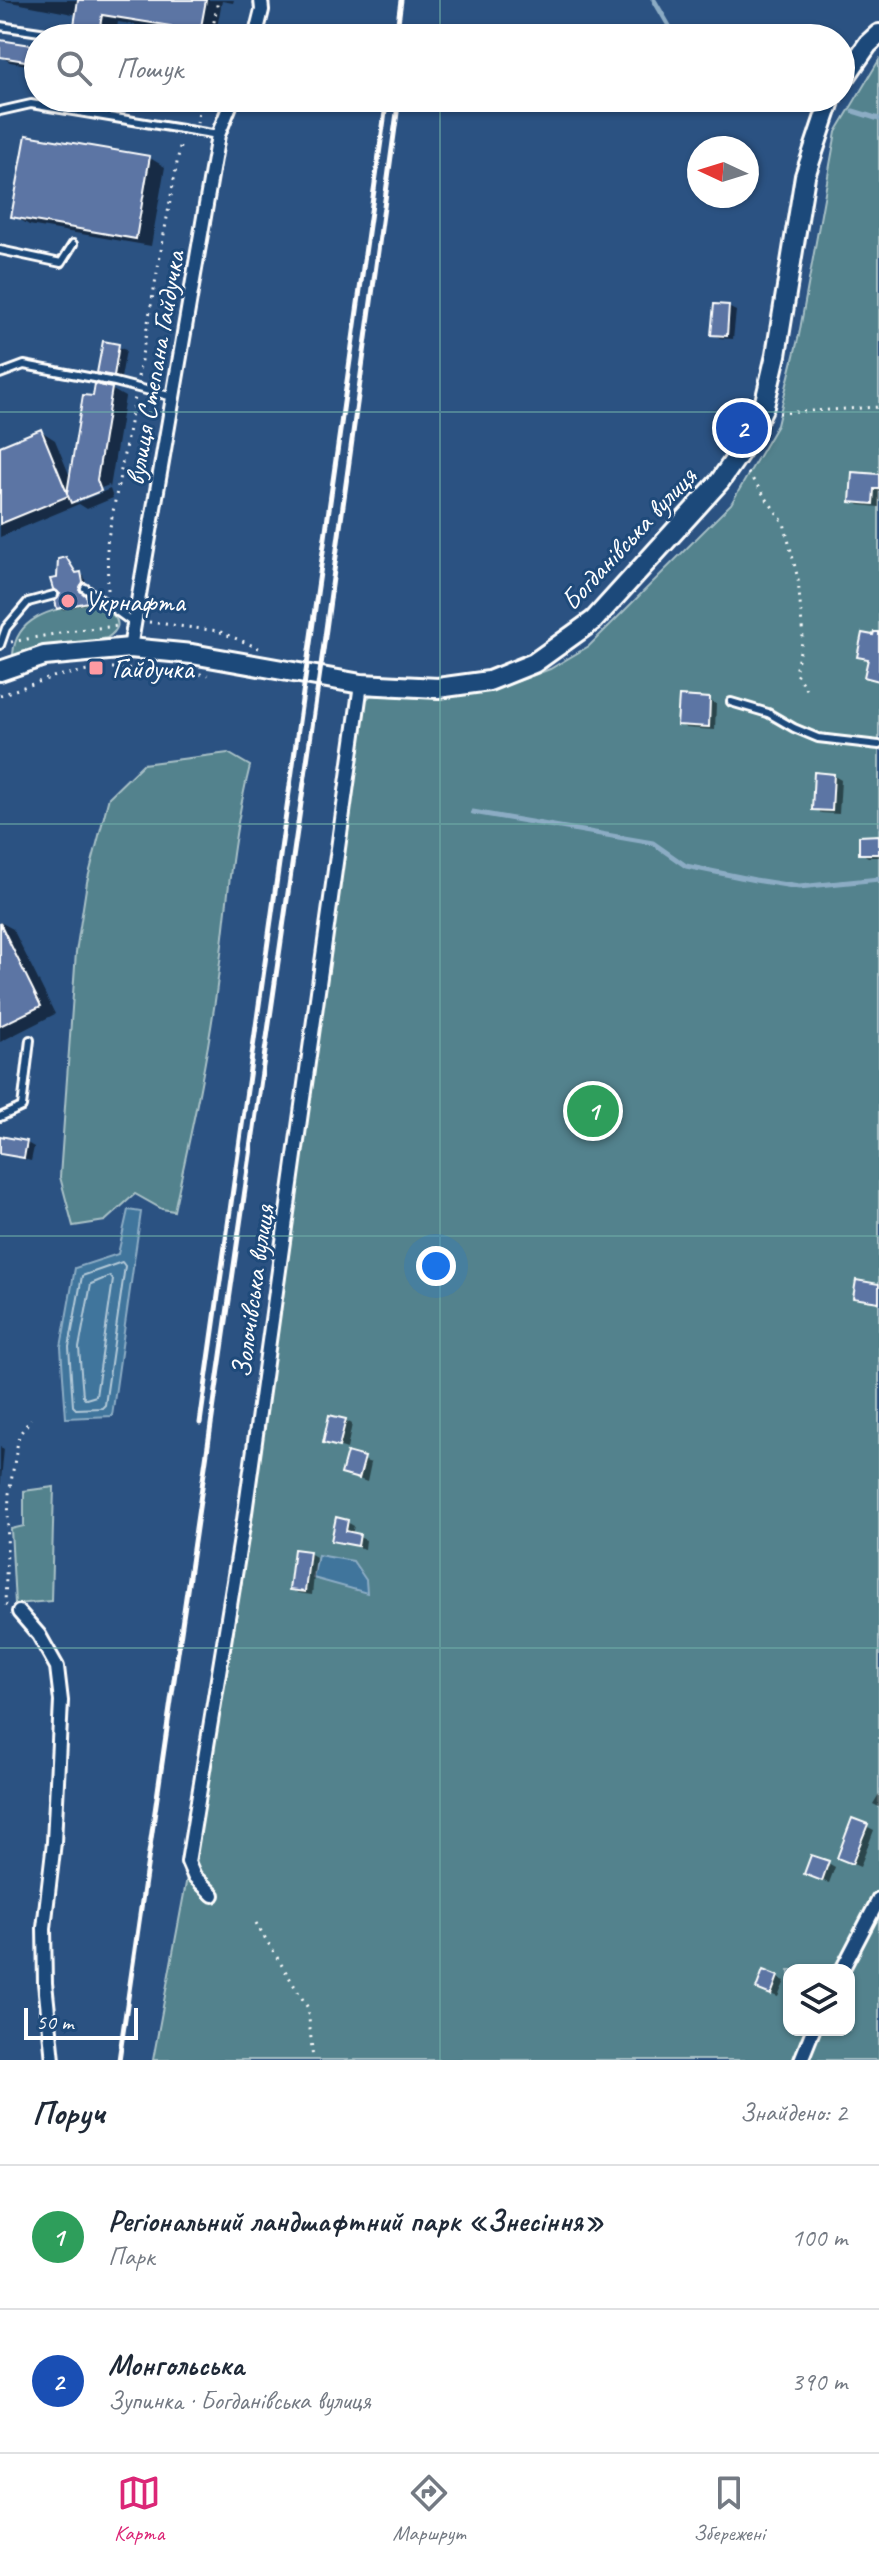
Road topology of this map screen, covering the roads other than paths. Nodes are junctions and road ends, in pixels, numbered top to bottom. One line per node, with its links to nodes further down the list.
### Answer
1 (261, 0): 2 (street)
2 (258, 24)
3 (0, 26): 4 (lane)
4 (24, 30)
5 (879, 34): 6 (main road)
6 (855, 63)
7 (24, 106): 8 (lane)
8 (0, 111)
9 (82, 112): 12 (lane)
10 (227, 112): 12 (street, вулиця Степана Гайдучка)
11 (826, 112): 23 (main road, Богданівська вулиця)
12 (218, 135): 16 (street, вулиця Степана Гайдучка)
13 (73, 244): 14 (lane)
14 (0, 250)
15 (0, 374): 16 (lane)
16 (173, 397): 19 (street, вулиця Степана Гайдучка)
17 (85, 588): 19 (lane)
18 (54, 595): 20 (lane)
19 (134, 624): 21 (street, вулиця Степана Гайдучка)
20 (0, 645)
21 (130, 648): 22 (main road, Богданівська вулиця); 23 (main road, Богданівська вулиця)
22 (0, 671)
23 (361, 684): 29 (street, Золочівська вулиця)
24 (731, 702): 25 (lane)
25 (879, 745)
26 (30, 1040): 27 (lane)
27 (0, 1117)
28 (19, 1612): 33 (street)
29 (213, 1895)
30 (879, 1899): 31 (street)
31 (845, 1964)
32 (811, 2036): 34 (street)
33 (53, 2060)
34 (801, 2060)

